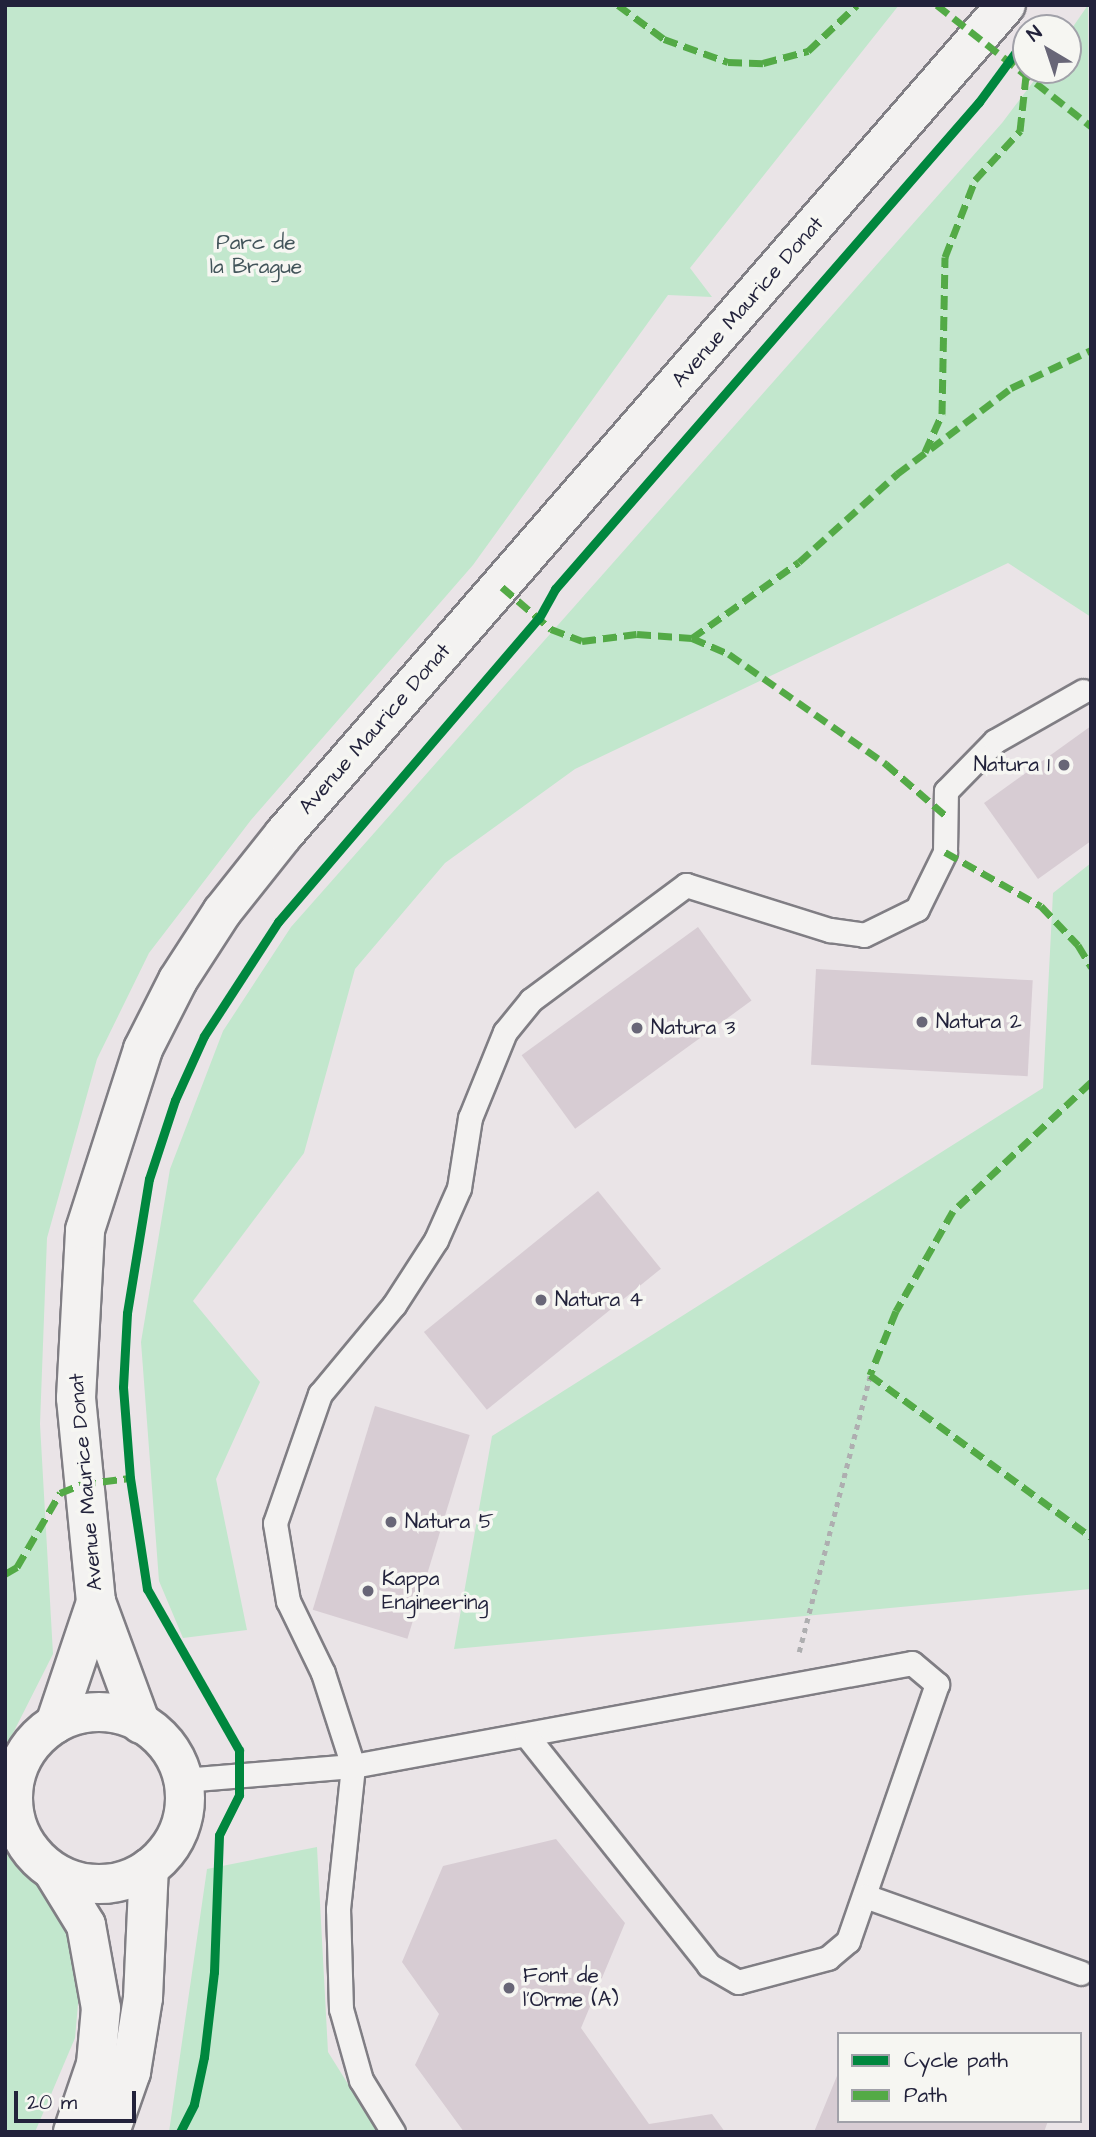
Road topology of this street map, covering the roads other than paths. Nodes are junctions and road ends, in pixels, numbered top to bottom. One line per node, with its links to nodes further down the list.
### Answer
1 (1006, 5): 3 (main road, Avenue Maurice Donat)
2 (1083, 691): 7 (lane)
3 (96, 1602): 4 (main road); 5 (main road)
4 (55, 1724): 5 (main road); 10 (main road)
5 (141, 1724): 8 (main road)
6 (527, 1736): 7 (lane); 11 (lane); 11 (lane)
7 (353, 1766): 8 (lane); 15 (lane)
8 (183, 1780): 9 (main road)
9 (149, 1868): 10 (main road); 14 (main road)
10 (54, 1872): 13 (main road)
11 (865, 1896): 12 (lane)
12 (1081, 1973)
13 (73, 2132)
14 (110, 2132)
15 (393, 2132)

